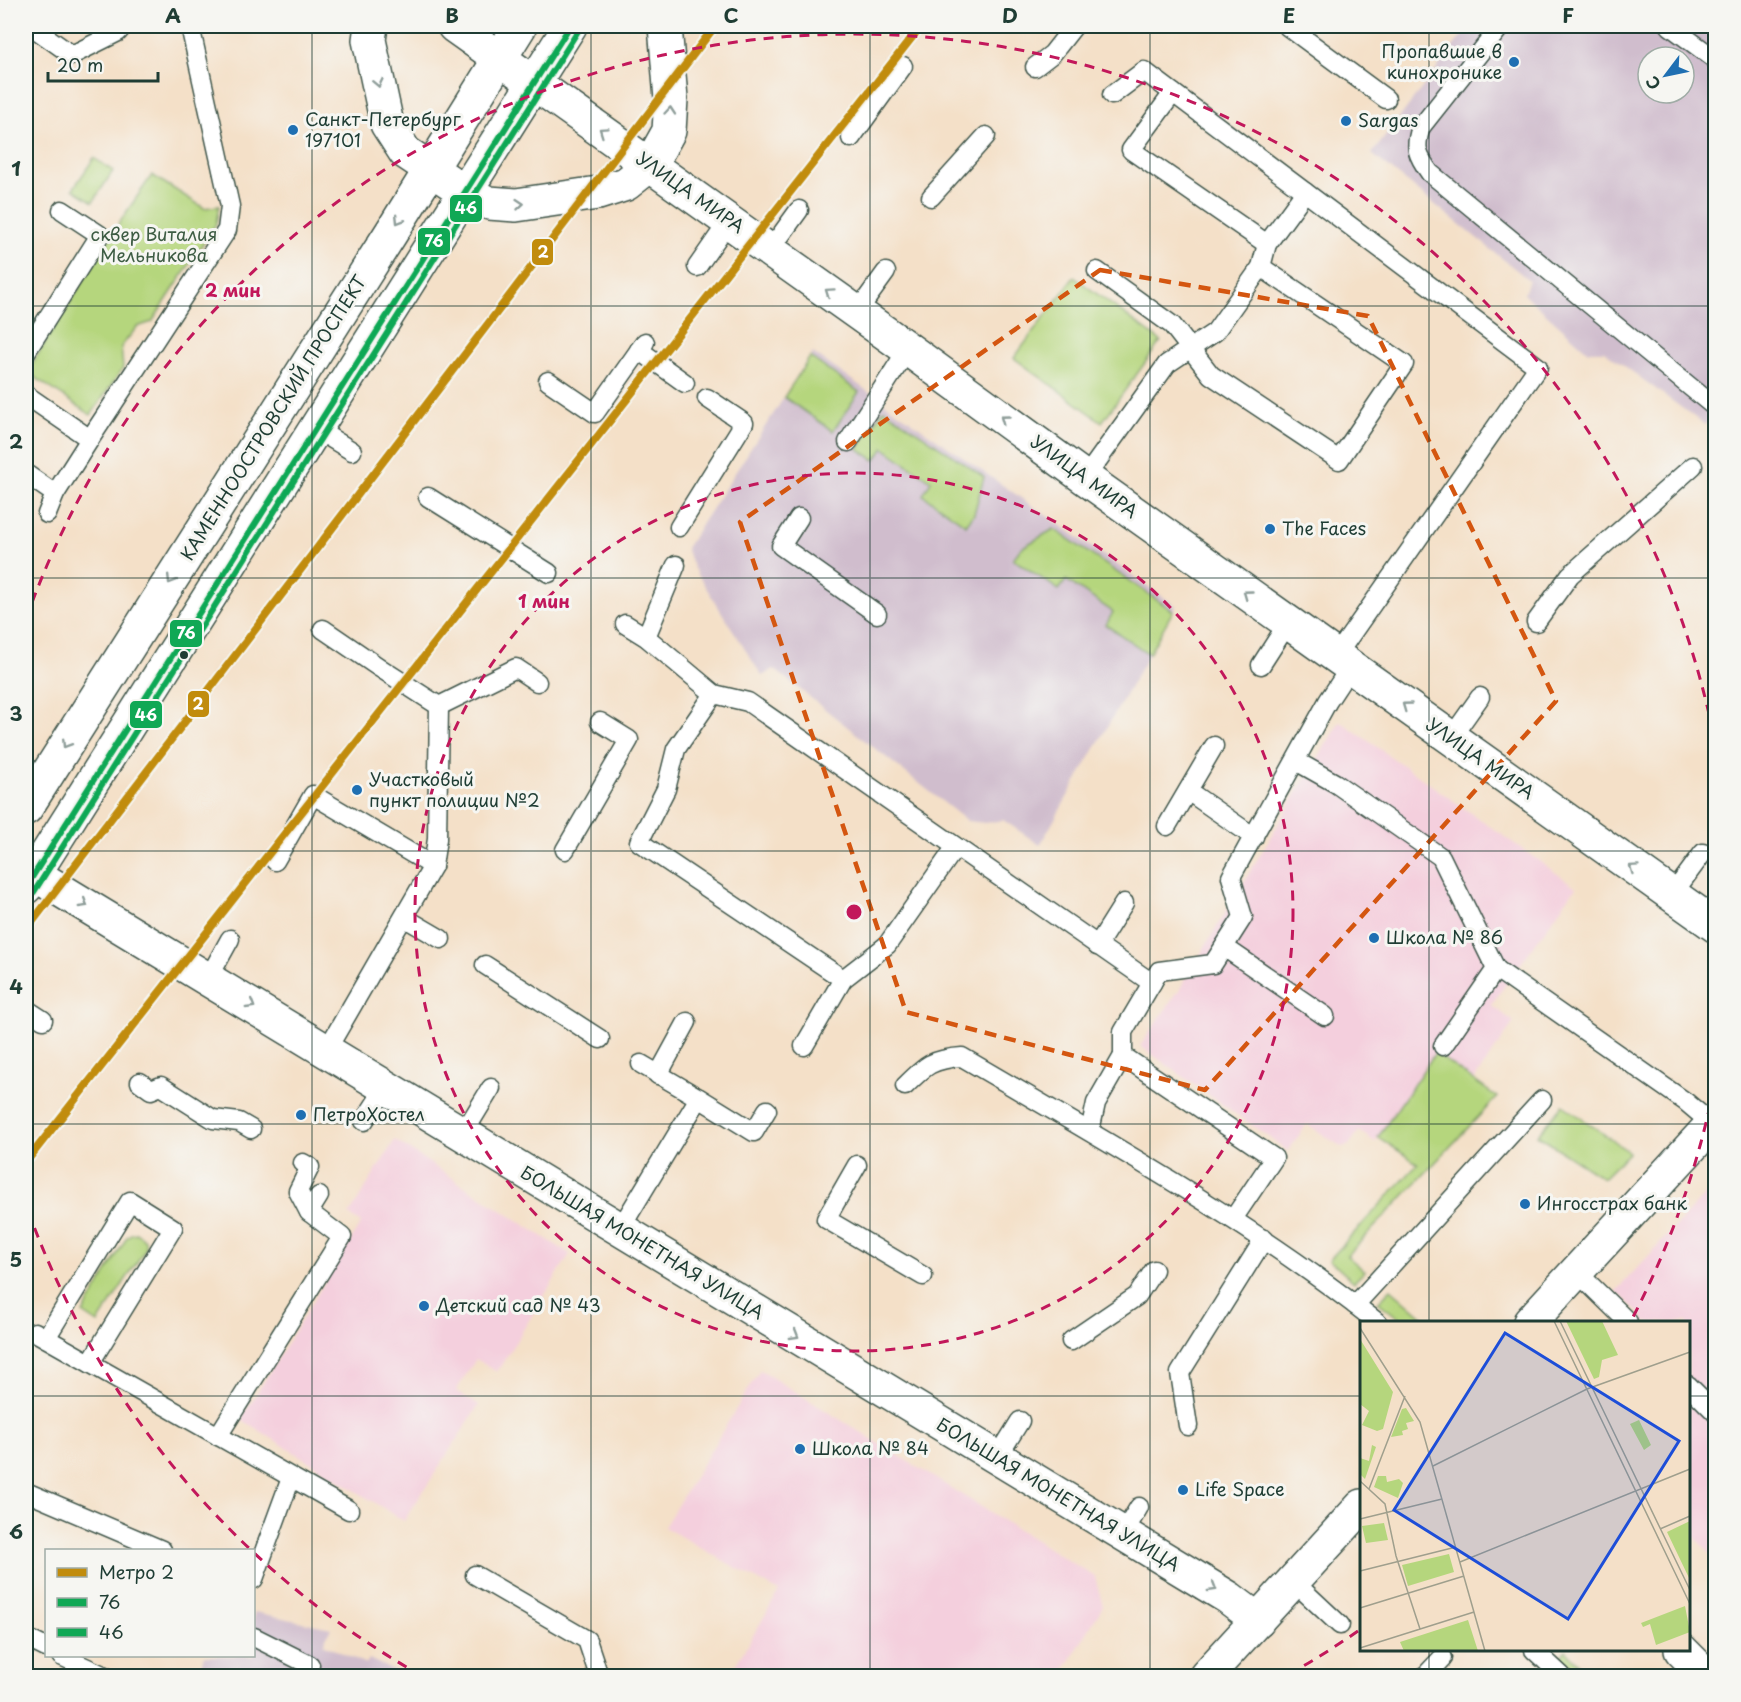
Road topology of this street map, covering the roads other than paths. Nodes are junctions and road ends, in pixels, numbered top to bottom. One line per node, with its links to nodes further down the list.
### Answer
1 (31, 26): 2 (lane)
2 (123, 26)
3 (190, 26): 47 (lane)
4 (371, 26): 24 (street, one-way to 24)
5 (454, 26): 13 (street, УЛИЦА МИРА)
6 (520, 26): 13 (street, КАМЕННООСТРОВСКИЙ ПРОСПЕКТ)
7 (570, 26): 17 (street)
8 (665, 26): 23 (street, one-way to 8)
9 (1074, 26): 16 (lane)
10 (1287, 26): 20 (lane)
11 (1501, 26): 45 (lane)
12 (1670, 26): 14 (lane)
13 (500, 58): 17 (street, УЛИЦА МИРА); 24 (street, КАМЕННООСТРОВСКИЙ ПРОСПЕКТ)
14 (1716, 60)
15 (903, 66): 22 (lane)
16 (1035, 67)
17 (534, 82): 23 (street, УЛИЦА МИРА, one-way to 17); 25 (street)
18 (1173, 93): 19 (lane); 26 (lane); 31 (lane)
19 (1112, 95)
20 (1386, 99)
21 (986, 136): 27 (lane)
22 (851, 138)
23 (650, 165): 25 (street, one-way to 23); 30 (street, УЛИЦА МИРА)
24 (430, 170): 25 (street); 77 (street, КАМЕННООСТРОВСКИЙ ПРОСПЕКТ, one-way to 77)
25 (465, 192): 46 (street)
26 (1305, 192): 31 (lane); 66 (lane)
27 (931, 197)
28 (62, 210): 40 (lane)
29 (799, 210): 32 (lane)
30 (729, 221): 32 (street, УЛИЦА МИРА); 33 (lane)
31 (1267, 243): 34 (lane)
32 (770, 250): 37 (street, УЛИЦА МИРА, one-way to 32)
33 (697, 267)
34 (1261, 267): 38 (lane); 38 (lane)
35 (1097, 271): 38 (lane)
36 (886, 272): 37 (lane)
37 (857, 312): 39 (street, УЛИЦА МИРА)
38 (1191, 348): 52 (lane)
39 (908, 349): 48 (lane); 52 (street, УЛИЦА МИРА, one-way to 39)
40 (26, 352)
41 (548, 381): 42 (lane)
42 (685, 383)
43 (26, 395): 47 (lane)
44 (707, 398): 57 (lane)
45 (1716, 408)
46 (316, 429): 49 (lane); 85 (street)
47 (90, 439): 53 (lane)
48 (848, 442)
49 (352, 451)
50 (1693, 466): 61 (lane)
51 (26, 474): 53 (lane)
52 (1085, 478): 62 (street, УЛИЦА МИРА, one-way to 52)
53 (55, 494): 55 (lane)
54 (428, 497): 59 (lane)
55 (47, 514)
56 (799, 518): 60 (lane)
57 (679, 527)
58 (676, 565): 65 (lane)
59 (549, 573)
60 (877, 614)
61 (1536, 622)
62 (1288, 623): 66 (street, УЛИЦА МИРА); 67 (lane)
63 (625, 624): 65 (lane)
64 (323, 629): 71 (lane)
65 (646, 638): 69 (lane)
66 (1343, 661): 73 (street, УЛИЦА МИРА, one-way to 66); 75 (lane)
67 (1261, 665)
68 (537, 682): 71 (lane)
69 (714, 694): 80 (lane); 97 (lane)
70 (1480, 697): 73 (lane)
71 (439, 706): 84 (lane)
72 (600, 722): 81 (lane)
73 (1451, 738): 86 (street, УЛИЦА МИРА, one-way to 73)
74 (1214, 746): 76 (lane)
75 (1296, 761): 79 (lane); 95 (lane)
76 (1188, 791): 78 (lane); 79 (lane)
77 (26, 808)
78 (1167, 826)
79 (1254, 837): 93 (lane)
80 (955, 848): 92 (lane); 97 (lane)
81 (565, 850)
82 (1703, 854): 86 (lane)
83 (275, 861): 84 (lane)
84 (433, 866): 88 (lane)
85 (28, 876): 96 (street, БОЛЬШАЯ МОНЕТНАЯ УЛИЦА, one-way to 96)
86 (1672, 896): 89 (street, УЛИЦА МИРА)
87 (1124, 903): 92 (lane)
88 (405, 918): 91 (lane); 106 (lane)
89 (1716, 926)
90 (230, 939): 96 (lane)
91 (441, 939)
92 (1097, 946): 98 (lane)
93 (1224, 947): 98 (lane); 100 (lane)
94 (484, 965): 103 (lane)
95 (1496, 969): 105 (lane); 118 (lane)
96 (208, 979): 106 (street, БОЛЬШАЯ МОНЕТНАЯ УЛИЦА, one-way to 106)
97 (843, 979): 104 (lane)
98 (1152, 983): 107 (lane)
99 (26, 1008): 101 (lane)
100 (1325, 1016)
101 (43, 1020)
102 (687, 1022): 109 (lane)
103 (600, 1039)
104 (804, 1046)
105 (1443, 1046)
106 (327, 1051): 112 (street, БОЛЬШАЯ МОНЕТНАЯ УЛИЦА)
107 (1123, 1056): 120 (lane); 126 (lane)
108 (641, 1064): 109 (lane)
109 (658, 1075): 114 (lane)
110 (140, 1082): 119 (lane)
111 (905, 1086): 120 (lane)
112 (386, 1087): 117 (lane); 121 (street, БОЛЬШАЯ МОНЕТНАЯ УЛИЦА)
113 (491, 1088): 121 (lane)
114 (699, 1098): 116 (lane); 127 (lane)
115 (1542, 1100): 132 (lane)
116 (767, 1110)
117 (364, 1121)
118 (1714, 1122): 130 (street)
119 (251, 1129)
120 (1090, 1131): 126 (lane)
121 (463, 1134): 127 (street, БОЛЬШАЯ МОНЕТНАЯ УЛИЦА)
122 (303, 1163): 125 (lane)
123 (857, 1165): 131 (lane)
124 (319, 1196): 125 (lane)
125 (309, 1212): 142 (lane)
126 (1233, 1219): 128 (lane)
127 (621, 1229): 143 (street, БОЛЬШАЯ МОНЕТНАЯ УЛИЦА, one-way to 143)
128 (1264, 1239): 132 (lane); 141 (lane)
129 (1154, 1270): 136 (lane)
130 (1577, 1272): 134 (street); 135 (lane)
131 (922, 1276)
132 (1355, 1305): 133 (lane)
133 (1375, 1321)
134 (1532, 1321)
135 (1626, 1321)
136 (1071, 1341)
137 (90, 1363): 137 (lane); 142 (lane)
138 (1690, 1386): 139 (lane)
139 (1716, 1413)
140 (1020, 1420): 143 (lane)
141 (1188, 1426)
142 (218, 1436): 144 (lane)
143 (997, 1458): 152 (street, БОЛЬШАЯ МОНЕТНАЯ УЛИЦА, one-way to 152)
144 (291, 1478): 147 (lane); 150 (lane)
145 (26, 1492): 148 (lane)
146 (1360, 1508): 151 (street)
147 (348, 1510)
148 (157, 1549)
149 (475, 1575): 162 (lane)
150 (255, 1576)
151 (1293, 1581): 152 (street); 153 (lane)
152 (1258, 1620): 163 (street)
153 (1340, 1624)
154 (255, 1638): 161 (lane)
155 (1535, 1651): 159 (lane)
156 (1682, 1651): 165 (street)
157 (63, 1657): 160 (lane)
158 (1442, 1658): 164 (lane)
159 (1560, 1676)
160 (105, 1677)
161 (304, 1677)
162 (599, 1677)
163 (1206, 1677)
164 (1425, 1677)
165 (1707, 1677)

